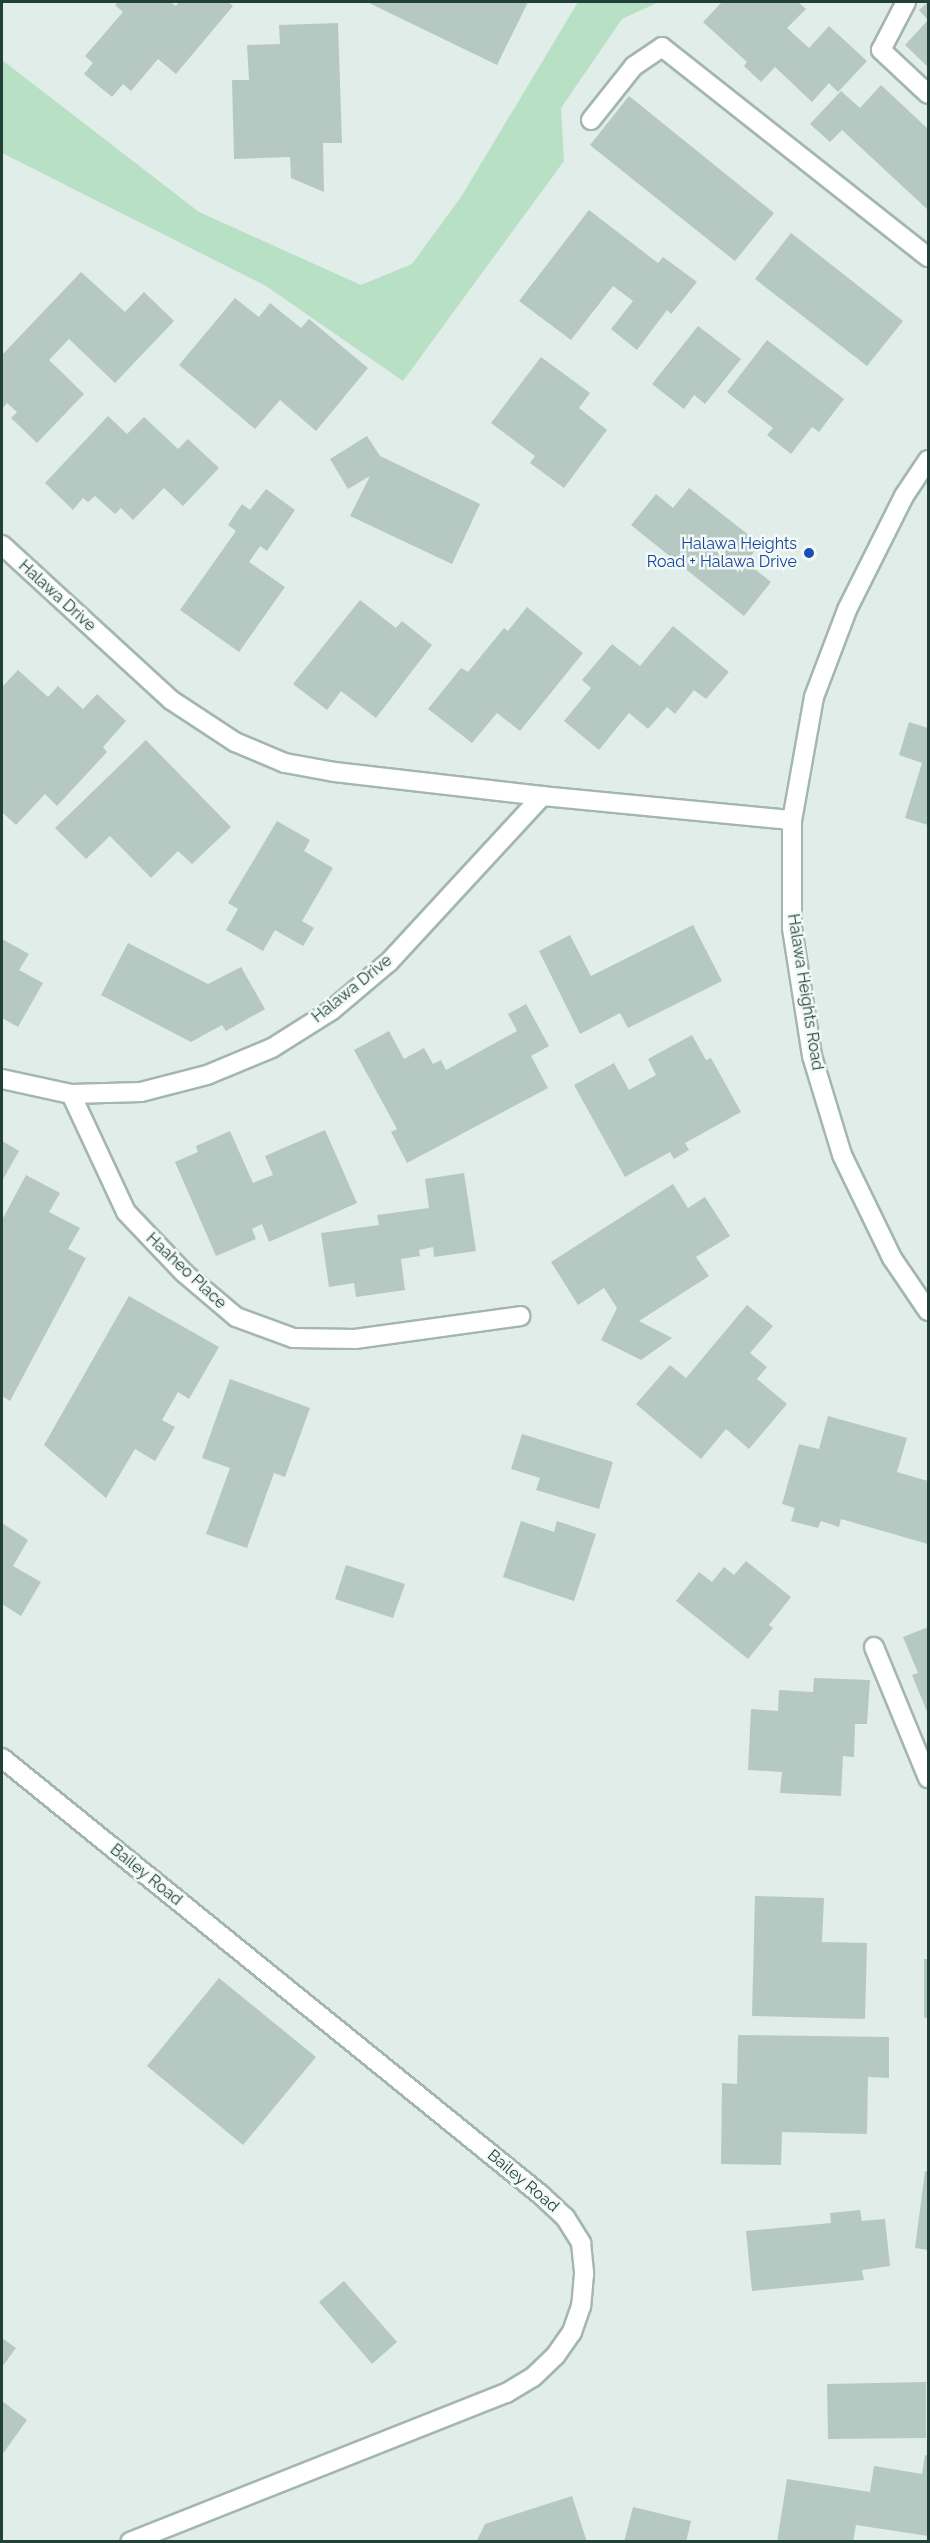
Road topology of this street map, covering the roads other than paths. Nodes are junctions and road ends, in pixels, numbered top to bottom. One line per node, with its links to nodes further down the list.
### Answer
1 (906, 2): 2 (street)
2 (928, 94)
3 (591, 120): 4 (street)
4 (928, 257)
5 (928, 460): 8 (street, Halawa Heights Road)
6 (2, 545): 7 (street, Halawa Drive)
7 (542, 796): 8 (street, Halawa Drive); 10 (street, Halawa Drive)
8 (792, 820): 11 (street, Halawa Heights Road)
9 (2, 1079): 10 (street, Halawa Drive)
10 (70, 1095): 12 (street, Haaheo Place)
11 (928, 1311)
12 (520, 1316)
13 (874, 1647): 15 (street)
14 (2, 1758): 16 (street, Bailey Road)
15 (928, 1778)
16 (130, 2541)

